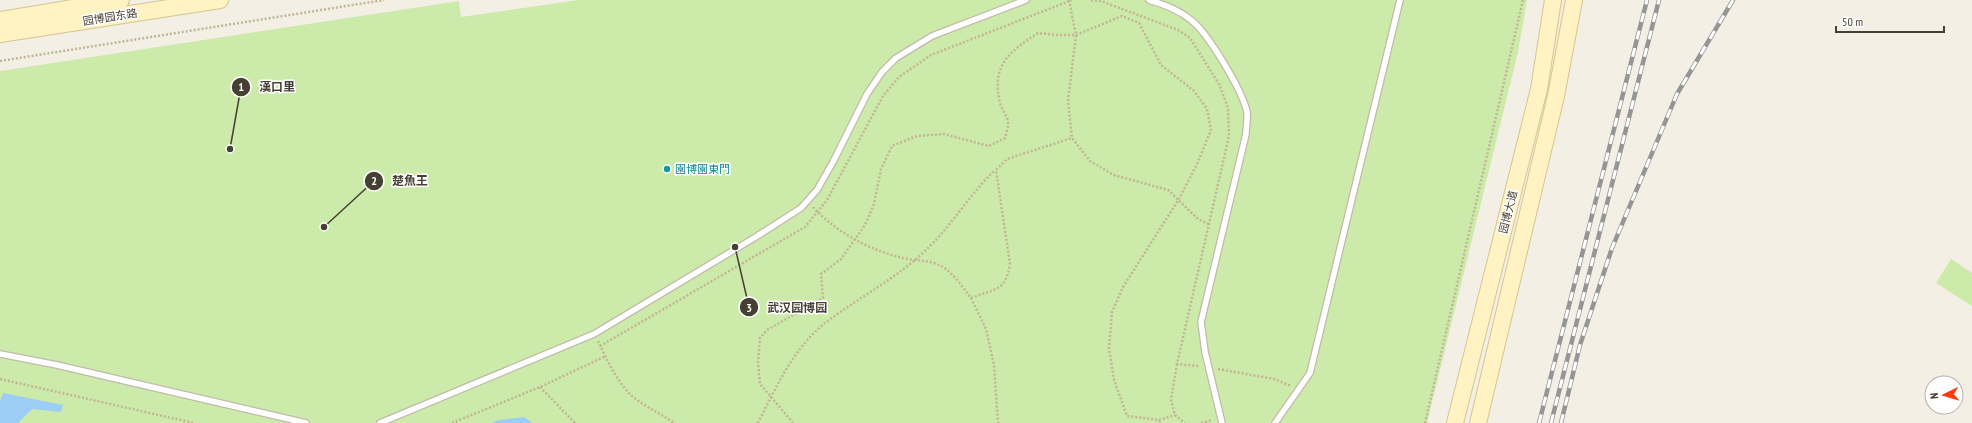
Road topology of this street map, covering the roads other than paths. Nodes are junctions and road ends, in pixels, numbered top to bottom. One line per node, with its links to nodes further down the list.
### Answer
1 (121, 0): 10 (main road, 园博园东路)
2 (220, 0): 11 (main road, 园博园东路)
3 (1026, 0): 14 (lane)
4 (1149, 0): 9 (lane)
5 (1170, 0): 9 (lane)
6 (1400, 0): 16 (lane)
7 (1553, 0): 17 (main road, 园博大道)
8 (1574, 0): 18 (main road, 园博大道)
9 (1165, 5): 15 (lane)
10 (0, 20)
11 (0, 34)
12 (0, 354): 13 (lane)
13 (306, 423)
14 (380, 423)
15 (1222, 423)
16 (1275, 423)
17 (1455, 423)
18 (1478, 423)

